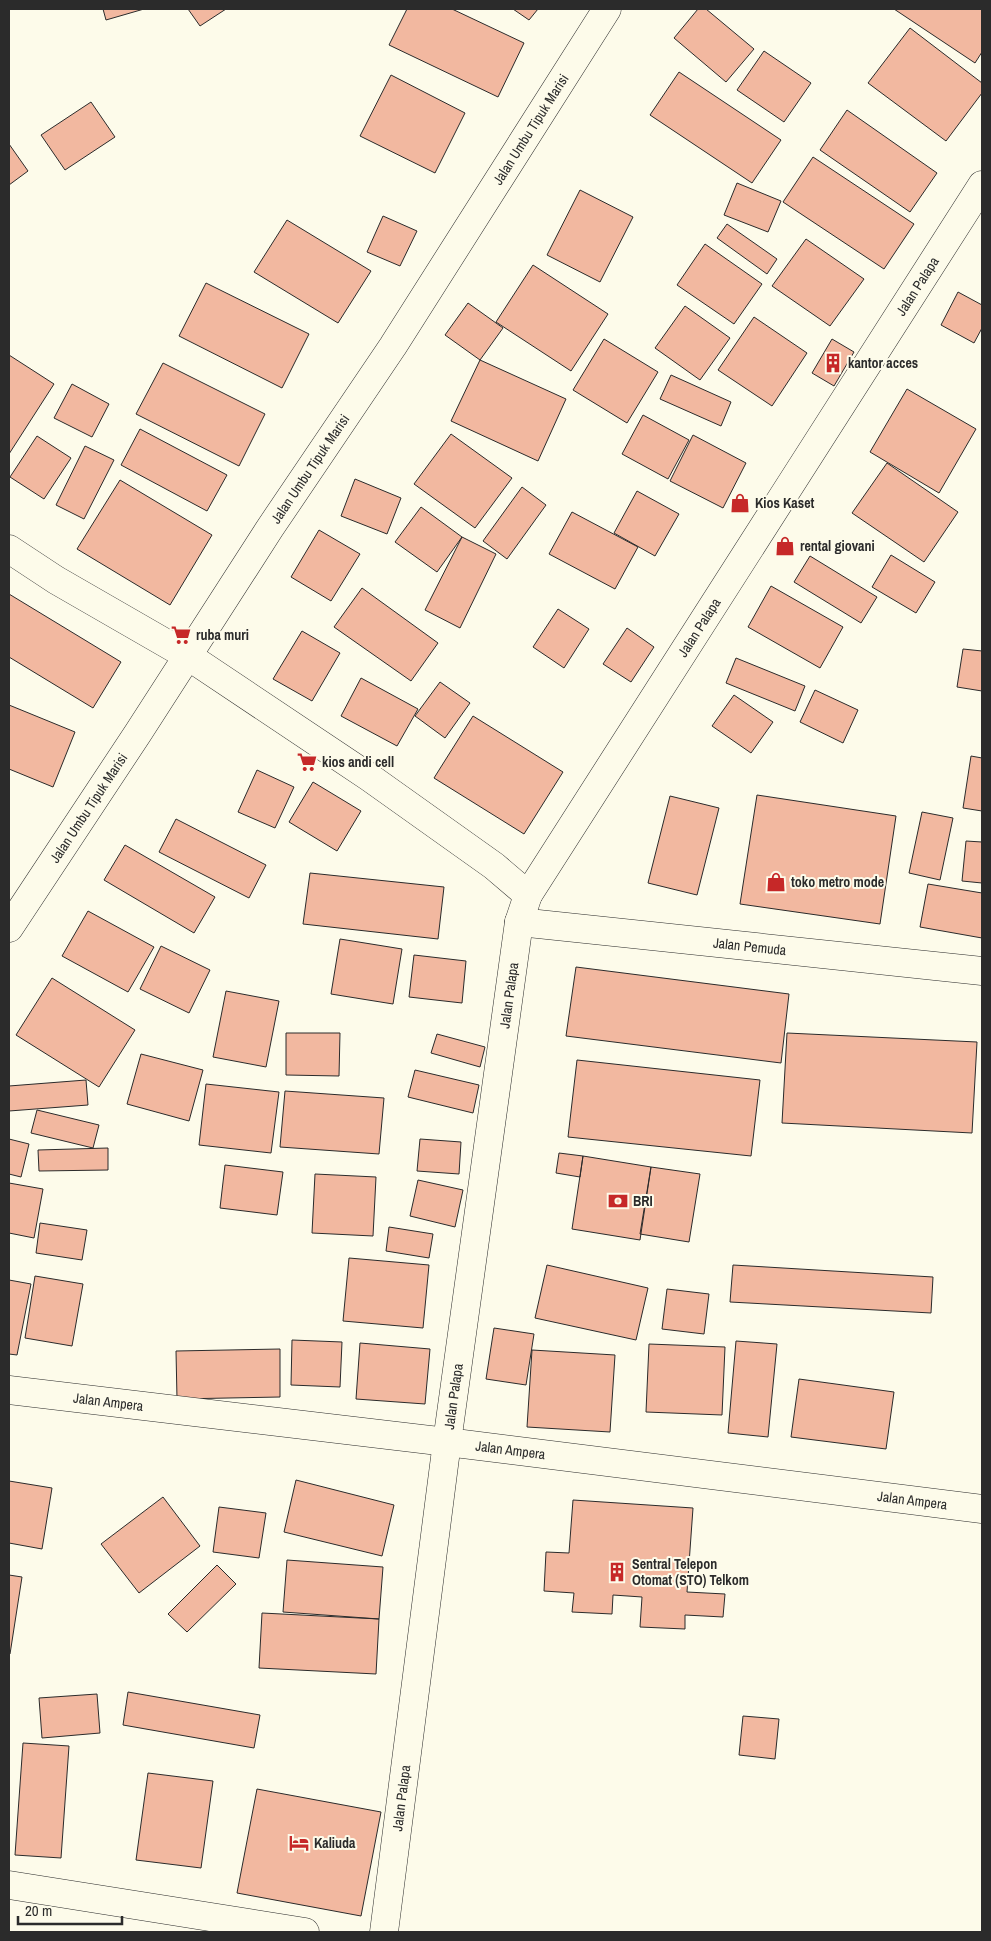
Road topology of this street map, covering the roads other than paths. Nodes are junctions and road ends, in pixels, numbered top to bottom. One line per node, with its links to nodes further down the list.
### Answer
1 (607, 9): 4 (street, Jalan Umbu Tipuk Marisi)
2 (982, 185): 5 (street, Jalan Palapa)
3 (9, 549): 4 (street)
4 (188, 656): 5 (street); 7 (street, Jalan Umbu Tipuk Marisi)
5 (528, 895): 6 (street, Jalan Palapa)
6 (519, 922): 8 (street, Jalan Pemuda); 10 (street, Jalan Palapa)
7 (9, 928)
8 (982, 971)
9 (9, 1390): 10 (street, Jalan Ampera)
10 (448, 1442): 11 (street, Jalan Ampera); 14 (street, Jalan Palapa)
11 (982, 1509)
12 (9, 1884): 13 (street)
13 (305, 1932)
14 (384, 1932)

